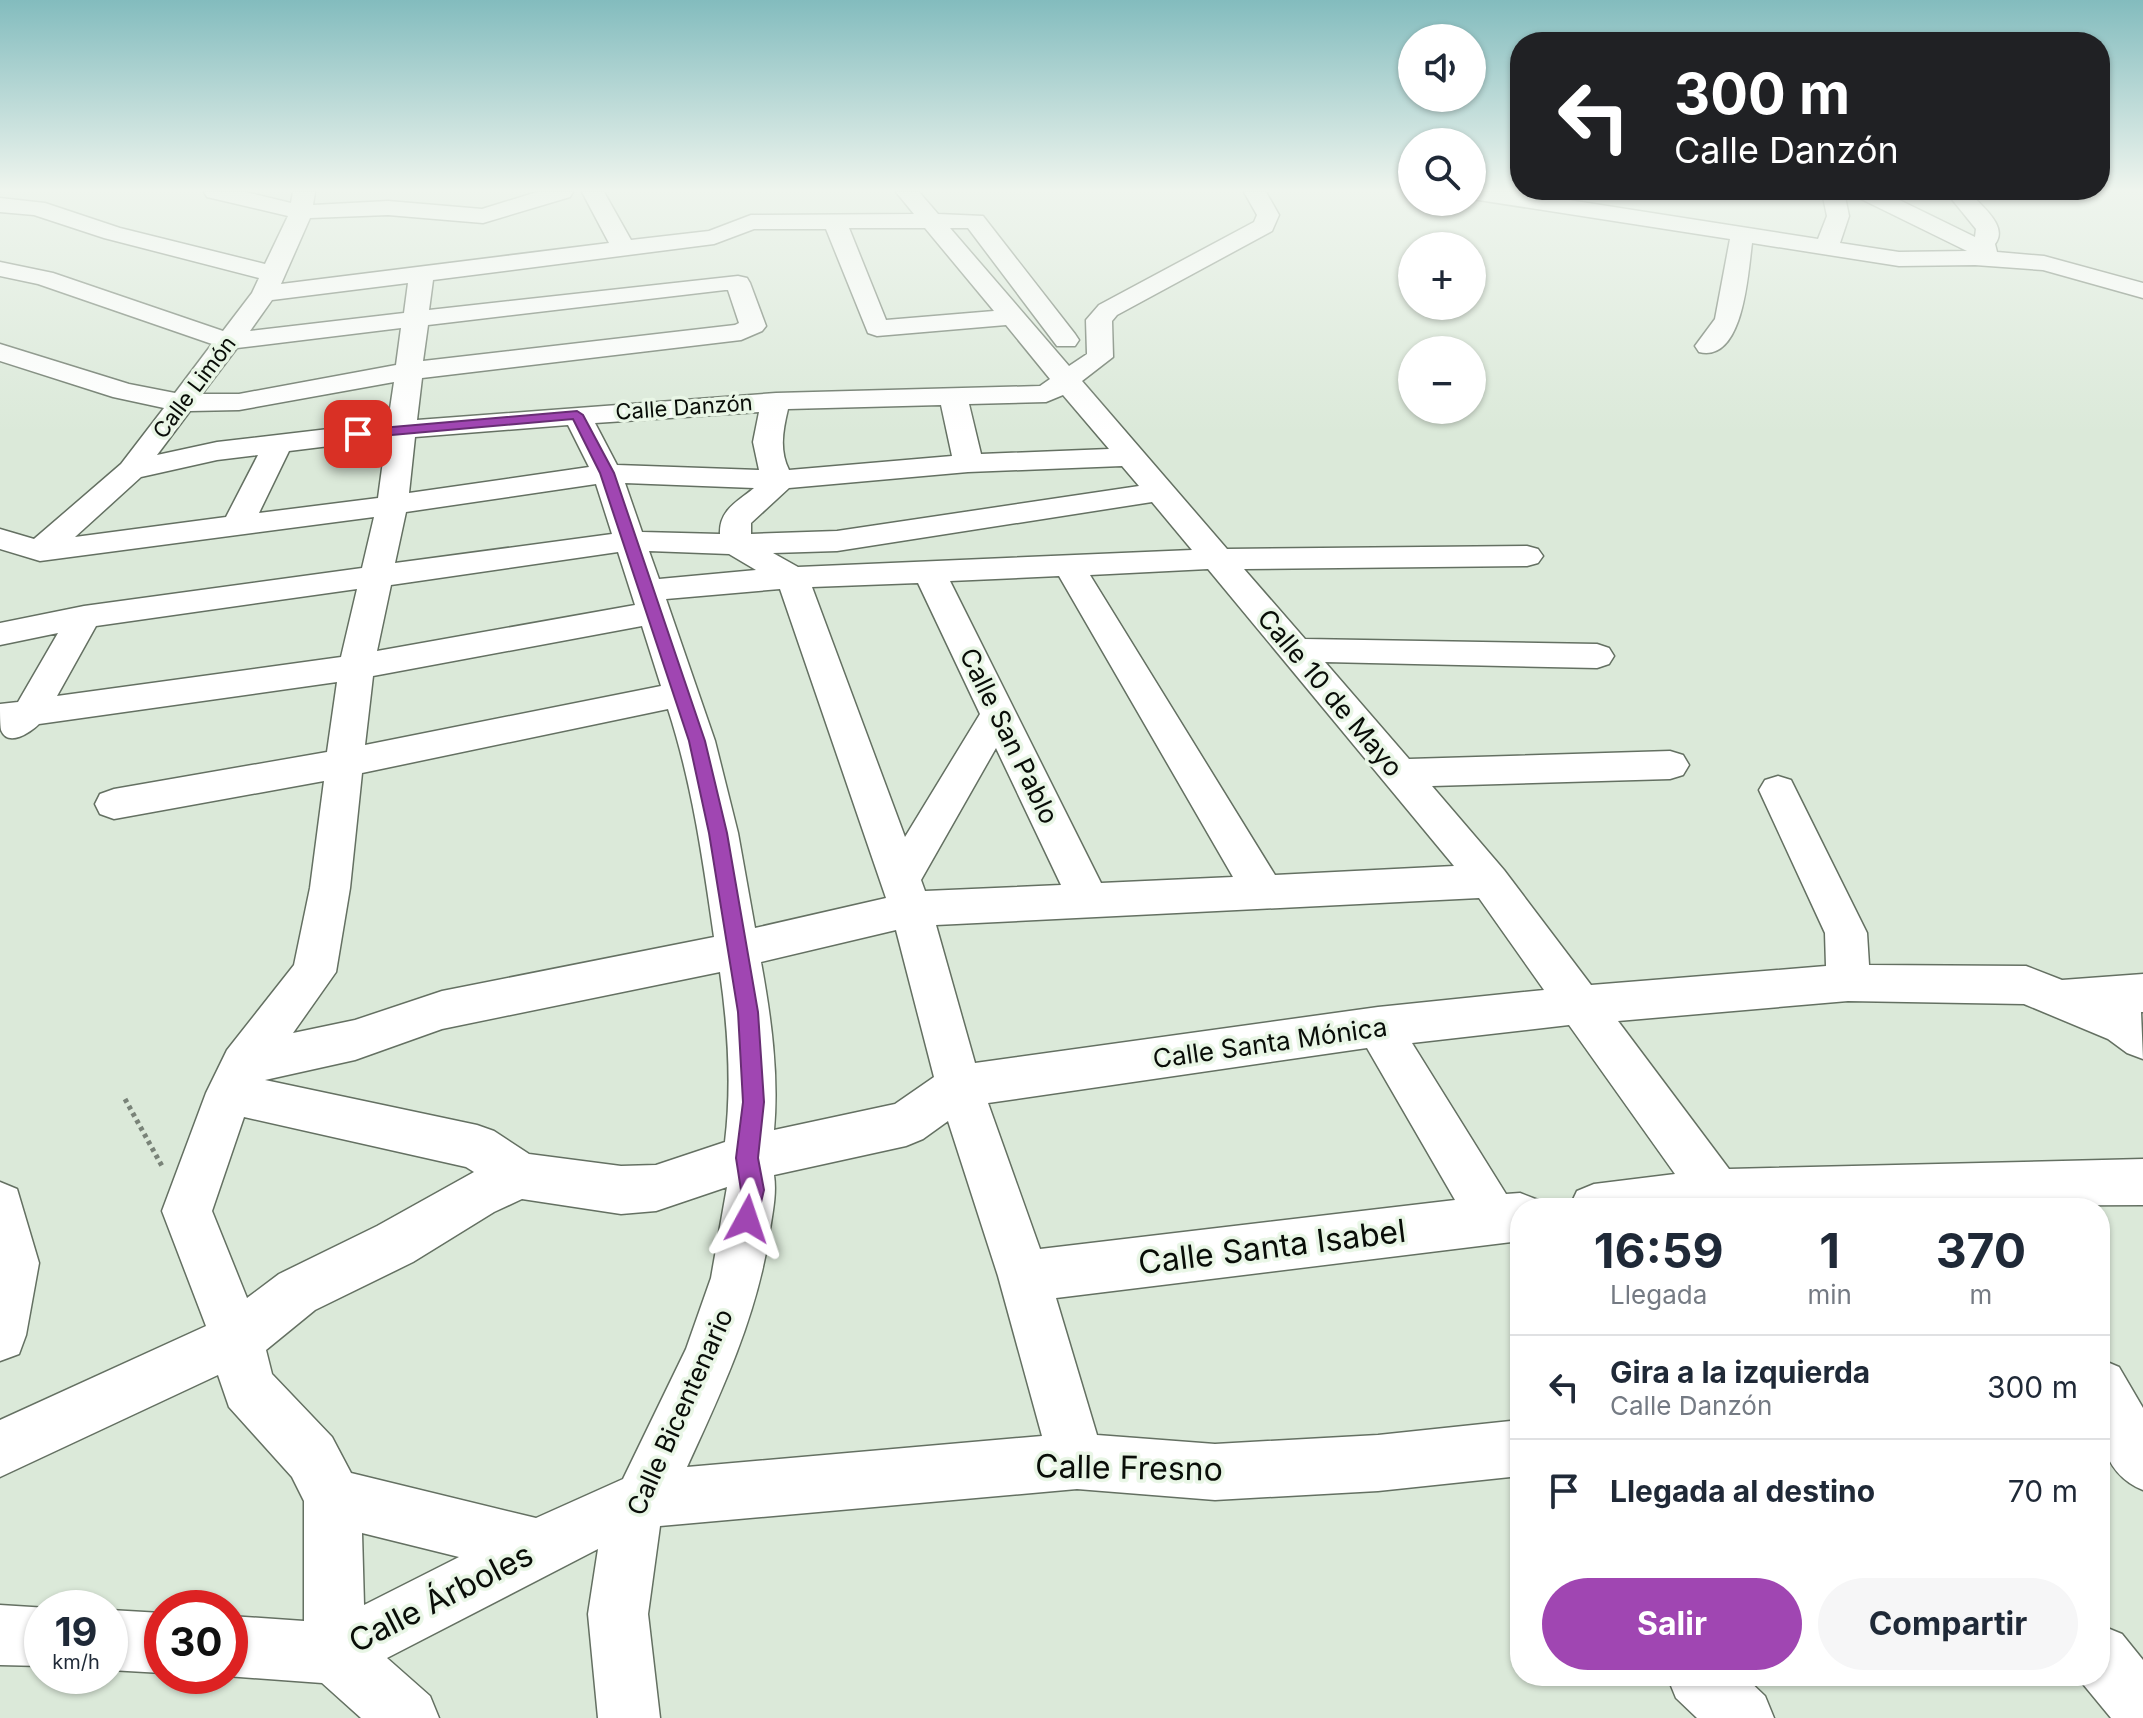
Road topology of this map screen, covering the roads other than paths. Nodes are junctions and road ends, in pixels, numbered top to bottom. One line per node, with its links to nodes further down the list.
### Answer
1 (16, 272): 17 (street)
2 (233, 272): 12 (street)
3 (274, 272): 12 (street, Calle Limón)
4 (437, 272): 11 (street)
5 (855, 272): 14 (street)
6 (990, 272): 14 (street, Calle 10 de Mayo)
7 (998, 272): 14 (street)
8 (1178, 272): 16 (street)
9 (1736, 272): 18 (street)
10 (2076, 272): 13 (street)
11 (421, 275): 12 (street); 15 (street)
12 (269, 284): 17 (street, Calle Limón)
13 (2143, 291)
14 (1009, 298): 20 (street, Calle 10 de Mayo)
15 (415, 319): 17 (street); 21 (street); 21 (street)
16 (1099, 320): 20 (street); 20 (street)
17 (228, 341): 24 (street, Calle Limón)
18 (1708, 346)
19 (0, 352): 24 (street)
20 (1061, 362): 22 (street, Calle Danzón); 28 (street, Calle 10 de Mayo)
21 (410, 371): 24 (street); 26 (street)
22 (953, 395): 23 (street, Calle Danzón); 29 (street)
23 (776, 401): 25 (street, Calle Danzón); 32 (street)
24 (182, 403): 30 (street, Calle Limón)
25 (577, 415): 26 (street, Calle Danzón); 31 (street, Calle Bicentenario)
26 (400, 429): 27 (street, Calle Danzón); 34 (street)
27 (278, 445): 30 (street, Calle Danzón); 35 (street)
28 (1130, 457): 29 (street); 33 (street, Calle 10 de Mayo)
29 (968, 463): 32 (street)
30 (131, 470): 39 (street, Calle Limón)
31 (607, 473): 32 (street); 34 (street); 37 (street, Calle Bicentenario)
32 (781, 480): 38 (street)
33 (1160, 492): 38 (street); 41 (street, Calle 10 de Mayo)
34 (392, 505): 35 (street); 44 (street)
35 (237, 525): 39 (street)
36 (0, 539): 39 (street)
37 (630, 541): 38 (street); 44 (street); 46 (street, Calle Bicentenario)
38 (736, 544): 45 (street)
39 (40, 551)
40 (1527, 556): 41 (street)
41 (1217, 559): 42 (street); 49 (street, Calle 10 de Mayo)
42 (1069, 566): 43 (street); 62 (street)
43 (929, 572): 45 (street); 54 (street, Calle San Pablo)
44 (376, 577): 47 (street); 51 (street)
45 (792, 578): 46 (street); 63 (street)
46 (651, 603): 51 (street); 52 (street, Calle Bicentenario)
47 (84, 617): 48 (street); 53 (street)
48 (0, 634)
49 (1293, 650): 50 (street); 58 (street, Calle 10 de Mayo)
50 (1597, 656)
51 (356, 667): 53 (street); 56 (street)
52 (681, 694): 56 (street); 65 (street, Calle Bicentenario)
53 (15, 714): 55 (street)
54 (998, 715): 63 (street); 64 (street, Calle San Pablo)
55 (0, 742)
56 (345, 763): 60 (street); 72 (street)
57 (1670, 765): 58 (street)
58 (1397, 773): 61 (street, Calle 10 de Mayo)
59 (1778, 790): 66 (street)
60 (114, 804)
61 (1490, 881): 62 (street); 69 (street, Calle 10 de Mayo)
62 (1264, 893): 64 (street)
63 (906, 894): 64 (street); 65 (street); 73 (street)
64 (1089, 901)
65 (738, 950): 72 (street); 74 (street, Calle Bicentenario)
66 (1848, 983): 68 (street, Calle Santa Mónica); 69 (street, Calle Santa Mónica)
67 (2143, 993): 68 (street)
68 (2059, 998): 71 (street, Calle Santa Mónica)
69 (1581, 1005): 70 (street, Calle Santa Mónica); 78 (street, Calle 10 de Mayo)
70 (1378, 1027): 73 (street, Calle Santa Mónica); 81 (street)
71 (2143, 1039)
72 (236, 1078): 75 (street); 84 (street)
73 (959, 1086): 74 (street); 82 (street)
74 (747, 1158): 75 (street); 91 (street, Calle Bicentenario)
75 (521, 1176): 84 (street)
76 (2143, 1182): 77 (street)
77 (1996, 1196): 79 (street)
78 (1723, 1198)
79 (1888, 1198)
80 (0, 1206): 83 (street)
81 (1507, 1218): 82 (street, Calle Santa Isabel)
82 (1024, 1276): 88 (street)
83 (0, 1335)
84 (237, 1339): 86 (street); 90 (street)
85 (2110, 1404): 89 (street)
86 (0, 1449)
87 (1510, 1449): 88 (street, Calle Fresno)
88 (1077, 1461): 91 (street, Calle Fresno)
89 (2143, 1462)
90 (333, 1497): 92 (street); 96 (street)
91 (643, 1499): 92 (street, Calle Árboles); 101 (street, Calle Bicentenario)
92 (538, 1548): 96 (street, Calle Árboles)
93 (0, 1635): 94 (street)
94 (24, 1636)
95 (248, 1648): 96 (street, Calle Árboles)
96 (334, 1653): 100 (street)
97 (2110, 1668): 99 (street)
98 (1709, 1686): 102 (street)
99 (2143, 1708)
100 (408, 1718)
101 (629, 1718)
102 (1743, 1718)

